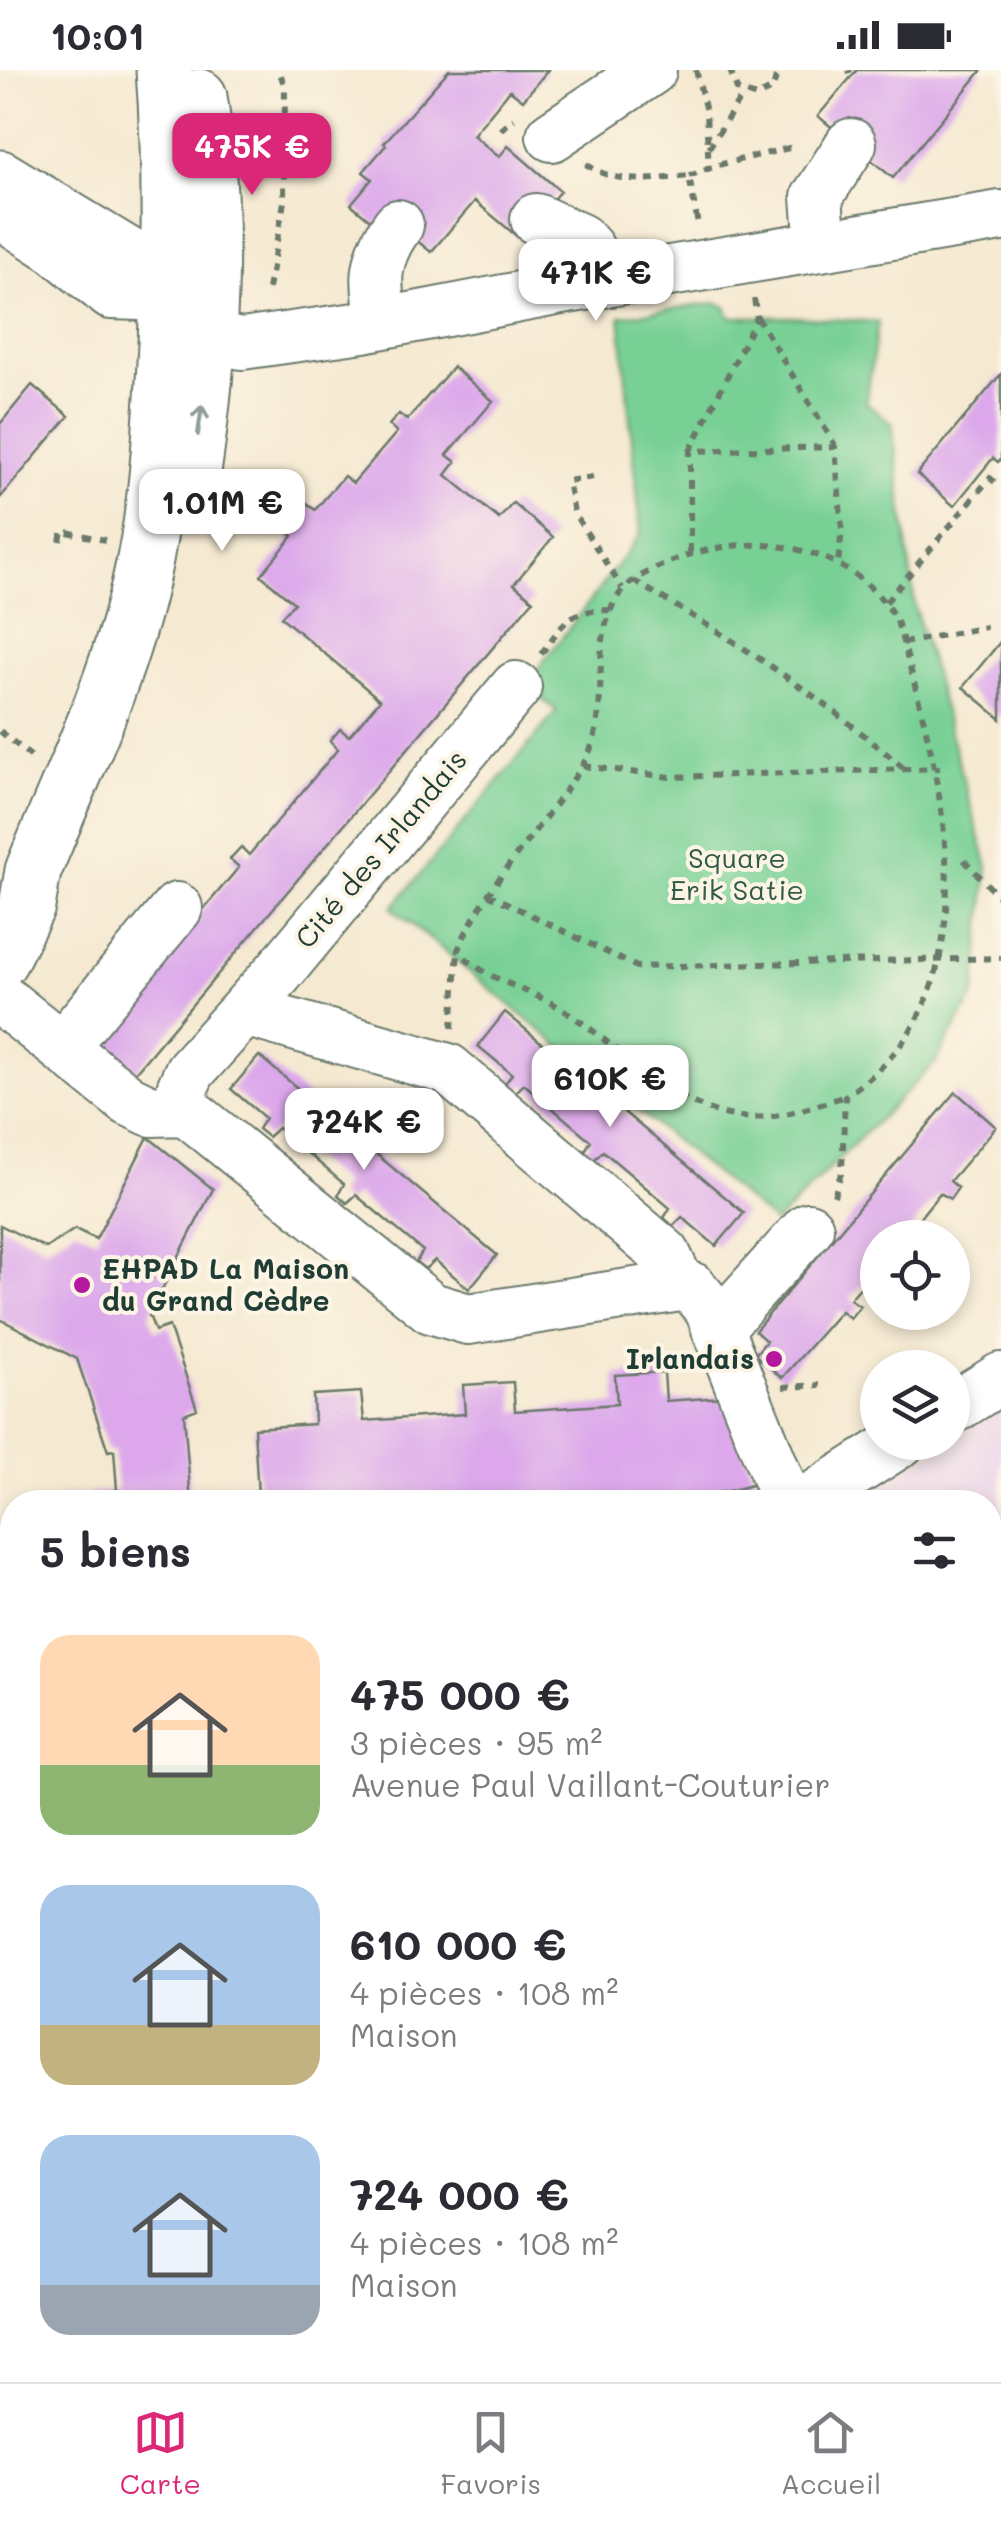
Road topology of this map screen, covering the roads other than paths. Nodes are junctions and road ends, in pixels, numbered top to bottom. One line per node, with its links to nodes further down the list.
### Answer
1 (164, 70): 12 (main road)
2 (195, 70): 12 (main road)
3 (651, 70): 4 (street)
4 (552, 136)
5 (851, 144): 10 (street)
6 (1001, 216): 10 (street)
7 (5, 218): 12 (main road)
8 (536, 219): 11 (street)
9 (398, 225): 13 (street)
10 (821, 246): 11 (street)
11 (595, 283): 13 (street)
12 (189, 313): 13 (street); 16 (main road)
13 (383, 323)
14 (516, 687): 18 (street, Cité des Irlandais)
15 (177, 908): 19 (street)
16 (0, 960)
17 (0, 998): 19 (street)
18 (245, 1011): 20 (street, Cité des Irlandais); 22 (street)
19 (62, 1047): 20 (street)
20 (186, 1110): 22 (street)
21 (808, 1228): 23 (street)
22 (680, 1286): 23 (street)
23 (717, 1328): 27 (street)
24 (1001, 1378): 25 (street)
25 (970, 1398)
26 (872, 1460): 28 (street)
27 (782, 1490)
28 (825, 1490)

